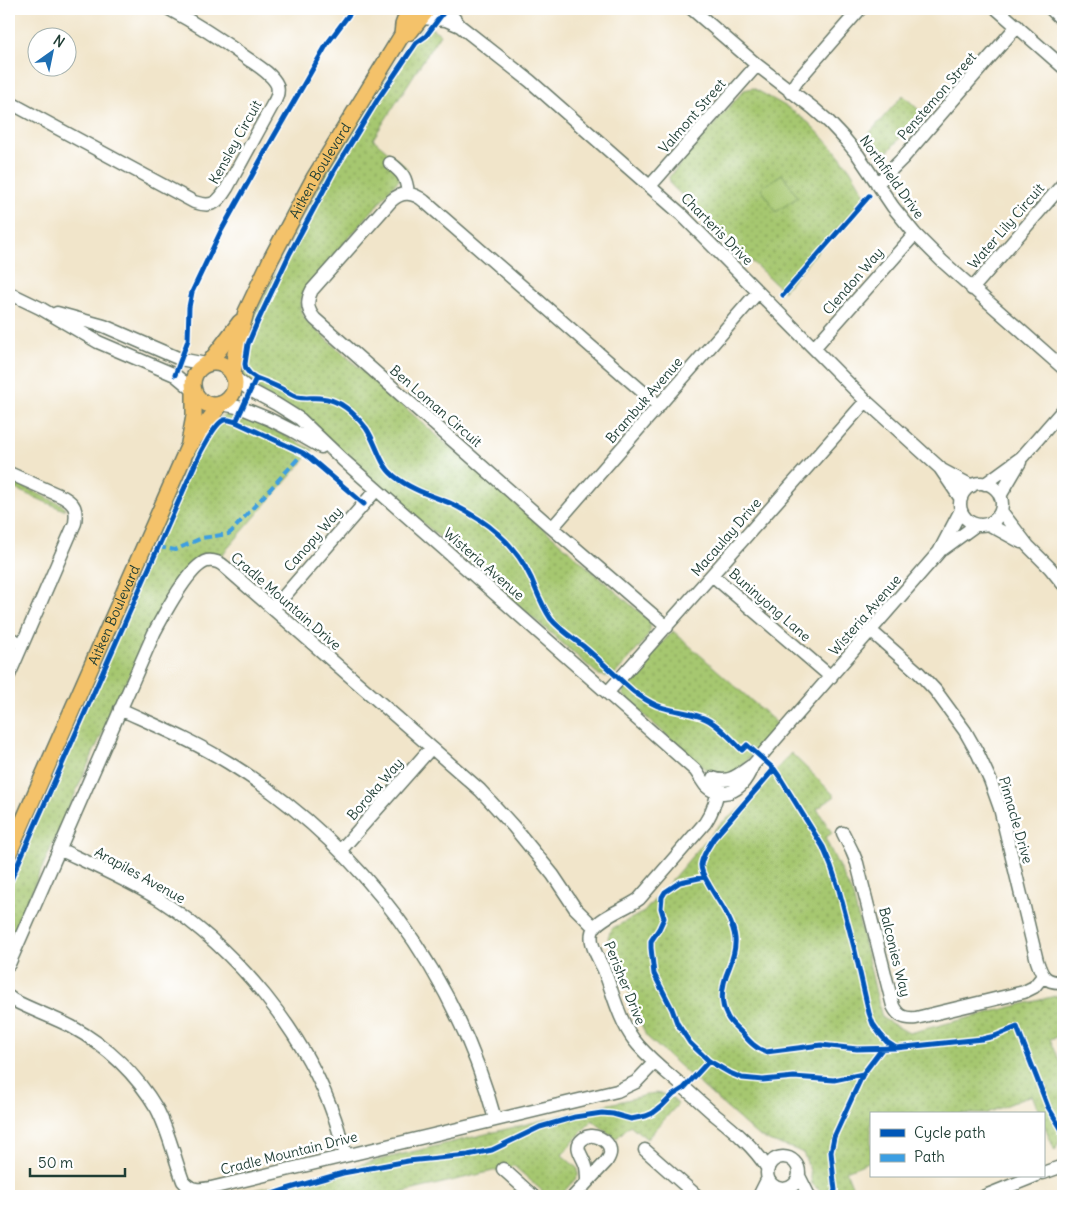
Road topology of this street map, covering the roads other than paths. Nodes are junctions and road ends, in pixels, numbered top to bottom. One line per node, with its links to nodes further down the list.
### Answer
1 (170, 9): 16 (street, Kensley Circuit)
2 (409, 9): 12 (main road, Aitken Boulevard)
3 (448, 9): 10 (street)
4 (692, 9): 13 (street, Northfield Drive)
5 (860, 9): 15 (street)
6 (997, 9): 11 (street)
7 (1051, 9): 9 (street)
8 (425, 13): 10 (street); 12 (main road, Aitken Boulevard)
9 (1063, 21)
10 (460, 26): 20 (street, Charteris Drive)
11 (1017, 26): 14 (street); 18 (street, Penstemon Street)
12 (402, 36): 27 (main road, Aitken Boulevard)
13 (756, 65): 15 (street, Northfield Drive); 20 (street, Valmont Street)
14 (1063, 67)
15 (790, 92): 18 (street, Northfield Drive)
16 (9, 102)
17 (390, 163): 21 (street)
18 (877, 184): 22 (street, Northfield Drive)
19 (1063, 184): 23 (street, Water Lily Circuit)
20 (650, 186): 24 (street, Charteris Drive)
21 (408, 194): 35 (street); 49 (street, Ben Loman Circuit)
22 (915, 234): 23 (street, Northfield Drive); 28 (street, Clendon Way)
23 (972, 289): 30 (street, Northfield Drive)
24 (758, 292): 28 (street, Charteris Drive); 35 (street, Brambuk Avenue)
25 (9, 293): 26 (street)
26 (40, 308): 29 (street); 32 (street)
27 (246, 312): 29 (main road, Aitken Boulevard); 31 (main road, Aitken Boulevard)
28 (814, 348): 33 (street, Charteris Drive)
29 (207, 364): 31 (main road); 32 (main road)
30 (1063, 368)
31 (234, 376): 34 (main road); 39 (street, Wisteria Avenue)
32 (194, 392): 34 (main road); 37 (main road, Aitken Boulevard)
33 (866, 401): 40 (street, Charteris Drive); 52 (street, Macaulay Drive)
34 (221, 404): 37 (main road, Aitken Boulevard); 39 (street, Wisteria Avenue)
35 (659, 406): 49 (street, Brambuk Avenue)
36 (1063, 410): 38 (street)
37 (188, 447): 64 (main road, Aitken Boulevard)
38 (1022, 457): 42 (street); 45 (street)
39 (343, 460): 44 (street, Wisteria Avenue)
40 (940, 468): 43 (street, Charteris Drive); 46 (street, Charteris Drive)
41 (9, 473): 58 (street)
42 (986, 484): 43 (street); 45 (street)
43 (972, 486): 46 (street)
44 (376, 490): 54 (street, Canopy Way); 61 (street, Wisteria Avenue)
45 (1000, 496): 47 (street)
46 (961, 504): 48 (street); 51 (street, Wisteria Avenue)
47 (1001, 511): 48 (street); 50 (street)
48 (982, 524): 50 (street); 51 (street, Wisteria Avenue)
49 (552, 528): 55 (street, Ben Loman Circuit)
50 (1028, 546): 53 (street)
51 (940, 552): 56 (street, Wisteria Avenue)
52 (712, 575): 55 (street, Macaulay Drive); 60 (street, Buninyong Lane)
53 (1063, 584)
54 (273, 609): 62 (street, Cradle Mountain Drive); 63 (street, Cradle Mountain Drive)
55 (666, 627): 61 (street, Macaulay Drive)
56 (871, 631): 60 (street, Wisteria Avenue); 73 (street, Pinnacle Drive)
57 (9, 638): 58 (street)
58 (22, 644): 59 (street)
59 (9, 675)
60 (831, 677): 65 (street, Wisteria Avenue)
61 (608, 692): 65 (street, Wisteria Avenue)
62 (120, 709): 68 (street, Cradle Mountain Drive); 69 (street)
63 (432, 748): 69 (street, Boroka Way); 71 (street, Cradle Mountain Drive)
64 (39, 783): 66 (main road, Aitken Boulevard); 70 (main road, Aitken Boulevard)
65 (719, 787): 71 (street, Perisher Drive)
66 (9, 833)
67 (843, 833): 73 (street, Balconies Way)
68 (59, 849): 72 (street, Cradle Mountain Drive); 80 (street, Arapiles Avenue)
69 (340, 851): 77 (street)
70 (9, 852)
71 (594, 927): 76 (street, Perisher Drive)
72 (9, 964)
73 (1043, 976): 74 (street)
74 (1063, 982)
75 (9, 997): 80 (street, Cradle Mountain Drive)
76 (655, 1062): 77 (street, Cradle Mountain Drive); 78 (street, Perisher Drive)
77 (495, 1119): 80 (street, Cradle Mountain Drive)
78 (744, 1139): 81 (street, Perisher Drive); 85 (street, Perisher Drive)
79 (645, 1150): 92 (street)
80 (346, 1155)
81 (780, 1158): 85 (street); 86 (street)
82 (1063, 1166): 84 (street)
83 (503, 1169): 90 (street)
84 (1044, 1173)
85 (768, 1174): 89 (street); 93 (street)
86 (799, 1176): 89 (street); 95 (street)
87 (1030, 1178): 96 (street)
88 (587, 1182): 91 (street)
89 (788, 1191): 94 (street)
90 (533, 1196)
91 (574, 1196)
92 (697, 1196)
93 (759, 1196)
94 (764, 1196)
95 (809, 1196)
96 (986, 1196)

